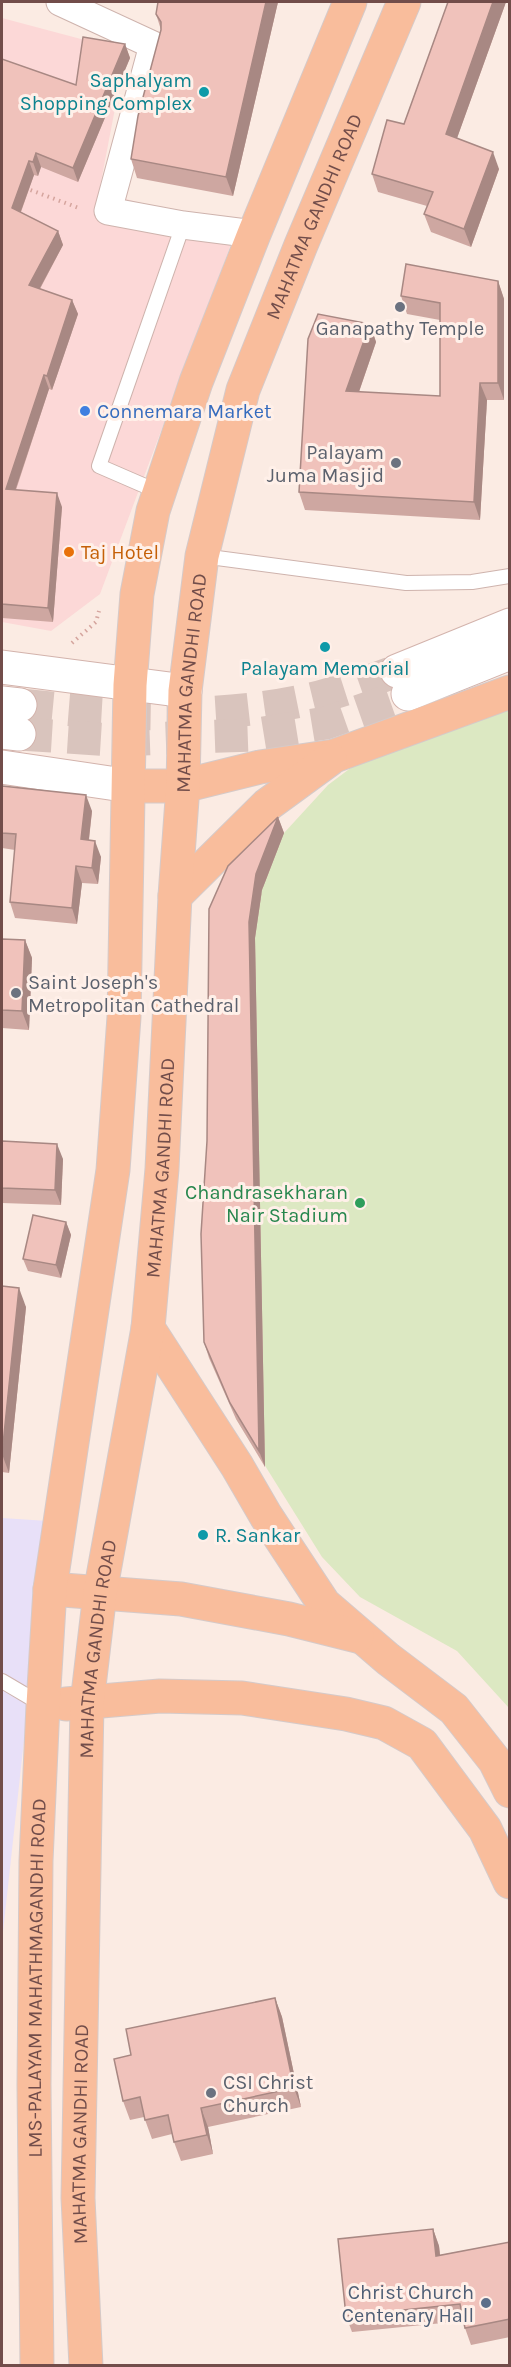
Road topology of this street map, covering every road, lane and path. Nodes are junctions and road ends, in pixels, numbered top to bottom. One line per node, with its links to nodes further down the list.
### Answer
1 (60, 2): 5 (street)
2 (350, 2): 7 (main road)
3 (404, 2): 9 (main road, MAHATMA GANDHI ROAD)
4 (23, 187): 5 (path)
5 (108, 211): 6 (street)
6 (183, 225): 7 (street); 8 (lane)
7 (254, 234): 8 (main road)
8 (159, 492): 14 (main road)
9 (202, 556): 10 (lane); 15 (main road, MAHATMA GANDHI ROAD)
10 (510, 576)
11 (510, 625): 12 (main road)
12 (510, 653)
13 (2, 667): 14 (main road)
14 (130, 685): 15 (main road); 19 (main road)
15 (185, 691): 20 (main road, MAHATMA GANDHI ROAD)
16 (510, 692): 17 (main road)
17 (334, 756): 20 (main road); 21 (main road)
18 (2, 767): 19 (main road)
19 (130, 786): 20 (main road); 23 (main road)
20 (183, 786): 21 (main road, MAHATMA GANDHI ROAD)
21 (175, 896): 22 (main road, MAHATMA GANDHI ROAD)
22 (148, 1328): 24 (main road, MAHATMA GANDHI ROAD); 25 (main road)
23 (50, 1589): 24 (main road); 28 (main road, LMS-PALAYAM MAHATHMAGANDHI ROAD)
24 (100, 1593): 25 (main road); 27 (main road, MAHATMA GANDHI ROAD)
25 (364, 1638): 29 (main road)
26 (2, 1681): 28 (lane)
27 (87, 1703): 28 (main road); 30 (main road); 32 (main road, MAHATMA GANDHI ROAD)
28 (43, 1705): 31 (main road, LMS-PALAYAM MAHATHMAGANDHI ROAD)
29 (510, 1791)
30 (510, 1882)
31 (37, 2366)
32 (86, 2366)

